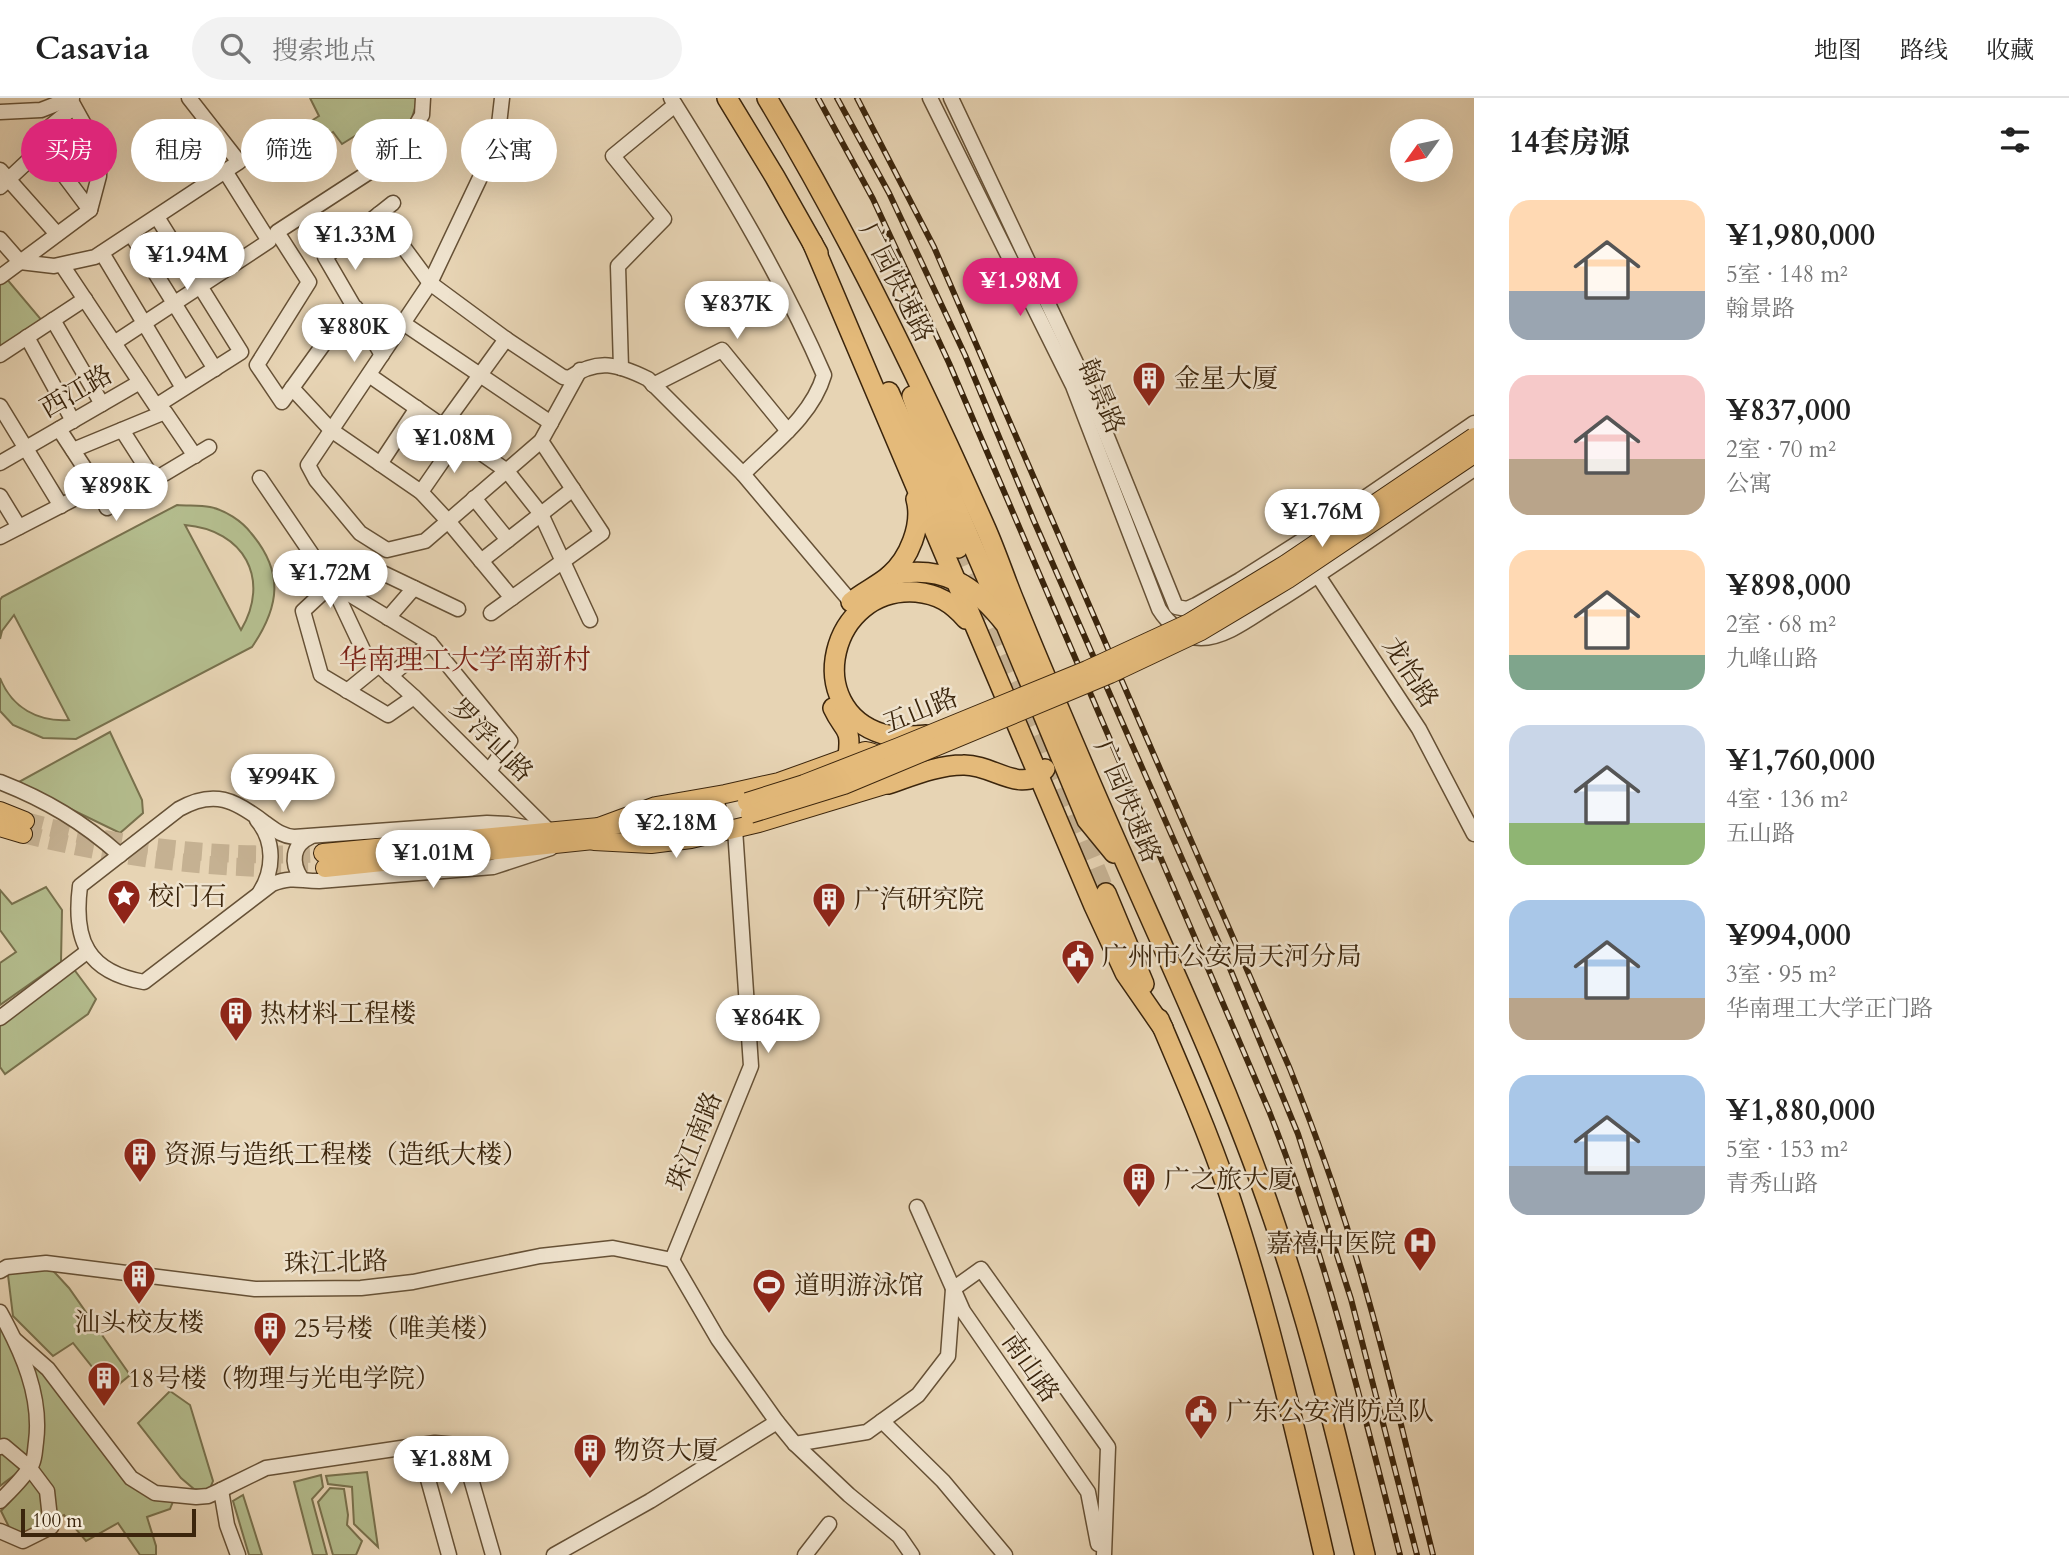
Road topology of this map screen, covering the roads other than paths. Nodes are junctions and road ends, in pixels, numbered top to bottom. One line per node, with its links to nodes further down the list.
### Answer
1 (189, 98): 12 (street)
2 (423, 98): 54 (street)
3 (502, 98): 32 (street)
4 (727, 98): 27 (highway)
5 (767, 98): 36 (highway, 广园快速路)
6 (930, 98): 97 (street, 翰景路)
7 (951, 98): 93 (street, 翰景路)
8 (72, 101): 10 (street); 11 (street); 21 (street)
9 (673, 102): 46 (street); 65 (street)
10 (0, 112)
11 (54, 119)
12 (205, 119)
13 (227, 147): 15 (street)
14 (21, 165): 17 (street)
15 (227, 171)
16 (227, 175): 33 (street)
17 (3, 179): 24 (street)
18 (69, 182): 21 (street)
19 (210, 182): 23 (street)
20 (393, 203): 22 (street)
21 (90, 210): 24 (street)
22 (379, 214): 32 (street); 37 (street)
23 (156, 217): 25 (street); 33 (street)
24 (57, 234): 29 (street)
25 (131, 234): 28 (street); 35 (street)
26 (0, 239): 29 (street)
27 (812, 242): 78 (highway); 94 (highway)
28 (102, 253): 30 (street); 39 (street)
29 (20, 262): 30 (street); 31 (street)
30 (62, 265): 34 (street)
31 (0, 277)
32 (430, 283): 40 (street); 42 (street)
33 (200, 286): 35 (street); 47 (street)
34 (85, 299): 38 (street); 43 (street)
35 (173, 304): 39 (street); 47 (street)
36 (881, 307): 108 (highway); 133 (highway, 广园快速路)
37 (356, 308): 45 (street); 54 (street)
38 (53, 320): 41 (street); 55 (street)
39 (144, 323): 43 (street); 53 (street)
40 (403, 323): 45 (street); 50 (street)
41 (27, 337): 44 (street); 58 (street)
42 (506, 339): 48 (street); 50 (street)
43 (114, 343): 51 (street)
44 (0, 355)
45 (382, 355): 49 (street)
46 (621, 368): 48 (street); 52 (street)
47 (215, 369): 53 (street)
48 (580, 370): 59 (street)
49 (369, 374): 57 (street); 64 (street)
50 (481, 375): 59 (street); 61 (street)
51 (140, 382): 53 (street); 55 (street, 西江路)
52 (653, 385): 65 (street); 79 (street)
53 (183, 388)
54 (292, 388): 64 (street)
55 (102, 404): 58 (street, 西江路)
56 (0, 406): 70 (street)
57 (417, 408): 61 (street); 75 (street)
58 (73, 421): 62 (street, 西江路)
59 (551, 423): 68 (street)
60 (1474, 423): 93 (street)
61 (443, 426): 66 (street)
62 (59, 429): 70 (street, 西江路); 71 (street)
63 (122, 430): 71 (street); 73 (street); 81 (street)
64 (331, 430): 75 (street); 89 (street)
65 (788, 431): 79 (street)
66 (458, 437): 77 (street); 84 (street)
67 (1474, 437): 115 (main road, 五山路, bridge)
68 (541, 441): 77 (street); 83 (street)
69 (209, 447): 73 (street)
70 (25, 449): 74 (street, 西江路); 87 (street)
71 (73, 450): 82 (street)
72 (1474, 454): 122 (main road, 五山路, bridge)
73 (195, 456): 81 (street)
74 (0, 463)
75 (380, 464): 84 (street)
76 (1474, 469): 97 (street)
77 (507, 471): 86 (street); 88 (street)
78 (909, 471): 98 (highway); 99 (highway)
79 (743, 474): 103 (street)
80 (260, 478): 100 (street, 罗浮山路)
81 (154, 480): 82 (street)
82 (97, 487): 87 (street)
83 (573, 489): 88 (street); 96 (street)
84 (421, 492): 89 (street)
85 (0, 496): 90 (street)
86 (474, 498): 89 (street); 92 (street)
87 (61, 506): 90 (street)
88 (541, 514): 92 (street); 96 (street)
89 (448, 521): 95 (street)
90 (19, 527): 91 (street)
91 (0, 537)
92 (508, 540): 95 (street)
93 (1296, 544): 97 (street, 龙怡路)
94 (958, 548)
95 (481, 561): 102 (street)
96 (563, 561): 102 (street); 107 (street)
97 (1318, 575): 128 (street, 龙怡路)
98 (889, 576): 99 (highway); 103 (highway)
99 (955, 580): 108 (highway); 109 (highway)
100 (332, 584): 101 (street); 106 (street); 111 (street, 罗浮山路); 113 (street)
101 (414, 588): 104 (street); 106 (street)
102 (512, 598): 105 (street)
103 (851, 602): 117 (highway)
104 (458, 609)
105 (491, 613)
106 (387, 618): 110 (street)
107 (590, 620)
108 (1006, 625): 116 (highway)
109 (976, 632): 115 (highway); 119 (highway)
110 (430, 643): 112 (street); 118 (street)
111 (379, 665): 112 (street, 罗浮山路); 113 (street)
112 (390, 676): 114 (street, 罗浮山路)
113 (347, 691): 114 (street)
114 (414, 697): 118 (street, 罗浮山路)
115 (927, 735): 122 (main road, 五山路, bridge)
116 (1053, 739): 119 (highway); 133 (highway)
117 (848, 756): 121 (main road); 127 (main road)
118 (489, 771): 130 (street, 罗浮山路)
119 (1038, 777): 121 (highway); 139 (highway)
120 (0, 782): 131 (street)
121 (888, 784): 126 (main road)
122 (749, 808): 127 (main road, 五山路)
123 (0, 811): 125 (main road)
124 (250, 811): 129 (street); 131 (street); 136 (street)
125 (0, 827)
126 (735, 829): 127 (main road); 141 (street, 珠江南路)
127 (596, 834): 130 (main road, 五山路)
128 (1474, 834)
129 (310, 836): 130 (street); 134 (street)
130 (556, 838): 132 (main road, 五山路); 134 (street)
131 (120, 855): 137 (street)
132 (324, 861)
133 (1129, 870): 165 (highway, 广园快速路)
134 (301, 878): 136 (street)
135 (1105, 893): 139 (highway)
136 (256, 897): 137 (street)
137 (88, 951): 138 (street)
138 (0, 1018)
139 (1163, 1028): 164 (highway)
140 (917, 1207): 143 (street, 南山路)
141 (672, 1260): 142 (street, 珠江北路); 147 (street)
142 (0, 1271)
143 (953, 1289): 146 (street); 163 (street, 南山路); 163 (street)
144 (0, 1312): 145 (street)
145 (15, 1340): 151 (street); 152 (street)
146 (882, 1421): 148 (street); 162 (street)
147 (777, 1422): 148 (street); 159 (street)
148 (795, 1444): 161 (street)
149 (0, 1447): 151 (street)
150 (419, 1447): 152 (street); 157 (street); 158 (street)
151 (29, 1467): 153 (street); 155 (street)
152 (221, 1490): 156 (street)
153 (0, 1502)
154 (829, 1524): 160 (street)
155 (0, 1531)
156 (238, 1555)
157 (449, 1555)
158 (493, 1555)
159 (554, 1555)
160 (805, 1555)
161 (912, 1555)
162 (1005, 1555)
163 (1102, 1555)
164 (1324, 1555)
165 (1365, 1555)

